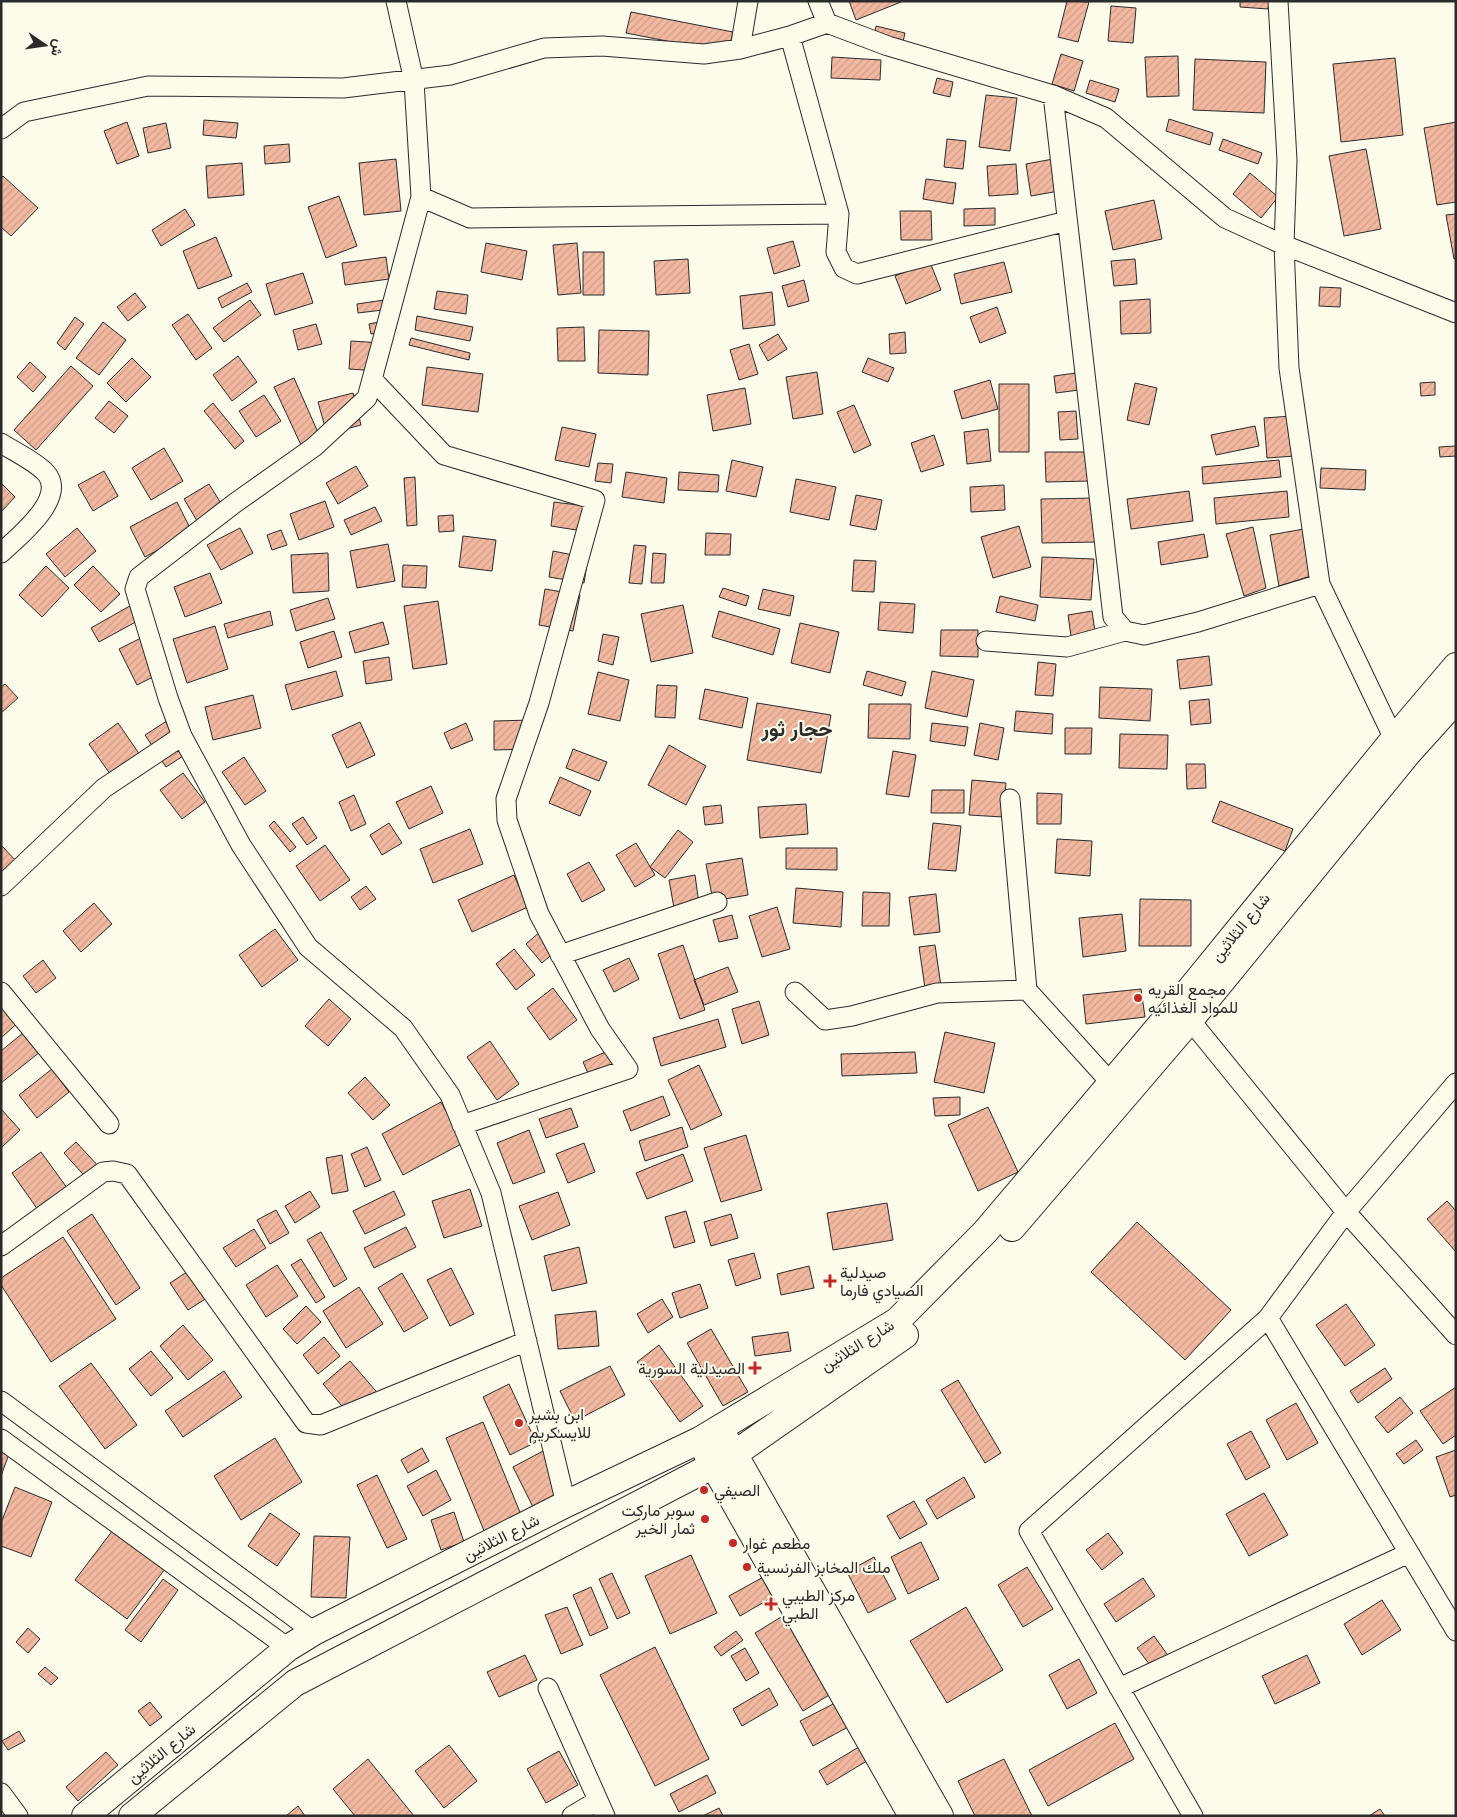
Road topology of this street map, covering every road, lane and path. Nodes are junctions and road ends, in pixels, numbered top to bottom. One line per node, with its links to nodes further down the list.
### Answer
1 (396, 1): 8 (street)
2 (748, 1): 7 (street)
3 (818, 1): 5 (street)
4 (1278, 1): 14 (street)
5 (827, 23): 6 (street); 9 (street)
6 (790, 36): 7 (street); 12 (street)
7 (740, 49): 8 (street)
8 (414, 81): 10 (street); 11 (street)
9 (1053, 95): 13 (street); 14 (street)
10 (1, 129)
11 (422, 197): 12 (street); 16 (street)
12 (839, 214): 13 (street)
13 (1067, 221): 20 (street)
14 (1284, 245): 15 (street); 19 (street)
15 (1456, 313)
16 (372, 379): 24 (street); 29 (street)
17 (1, 442): 18 (street)
18 (1, 553)
19 (1320, 584): 20 (street); 25 (street)
20 (1125, 631): 21 (street)
21 (986, 641)
22 (1456, 666): 25 (main road, شارع الثلاثين)
23 (1456, 700): 33 (main road, شارع الثلاثين)
24 (182, 736): 27 (street); 37 (street)
25 (1394, 739): 33 (main road, شارع الثلاثين)
26 (1010, 799): 30 (street)
27 (1, 886)
28 (717, 902): 29 (street)
29 (560, 955): 37 (street)
30 (1027, 990): 32 (street); 34 (street)
31 (1, 992): 36 (street)
32 (796, 992)
33 (1182, 1015): 34 (main road, شارع الثلاثين); 38 (street); 46 (main road, شارع الثلاثين)
34 (1111, 1083): 44 (main road, شارع الثلاثين)
35 (1456, 1083): 38 (street)
36 (109, 1124)
37 (462, 1125): 42 (street)
38 (1346, 1212): 40 (street); 41 (street)
39 (1, 1246): 42 (street)
40 (1268, 1318): 48 (street); 53 (street)
41 (1456, 1335)
42 (527, 1341): 47 (street)
43 (1, 1401): 50 (street)
44 (710, 1434): 46 (main road); 47 (main road, شارع الثلاثين)
45 (1, 1439): 51 (street)
46 (722, 1461): 58 (main road, شارع الثلاثين); 60 (main road); 61 (main road)
47 (566, 1504): 50 (main road, شارع الثلاثين)
48 (1409, 1553): 49 (street); 53 (street)
49 (1456, 1631)
50 (314, 1632): 51 (main road, شارع الثلاثين)
51 (288, 1648): 57 (main road, شارع الثلاثين)
52 (548, 1688): 55 (street)
53 (1119, 1688): 62 (street)
54 (1, 1793): 56 (street)
55 (601, 1809): 59 (street)
56 (18, 1816)
57 (85, 1816)
58 (132, 1816)
59 (572, 1816)
60 (912, 1816)
61 (940, 1816)
62 (1193, 1816)

